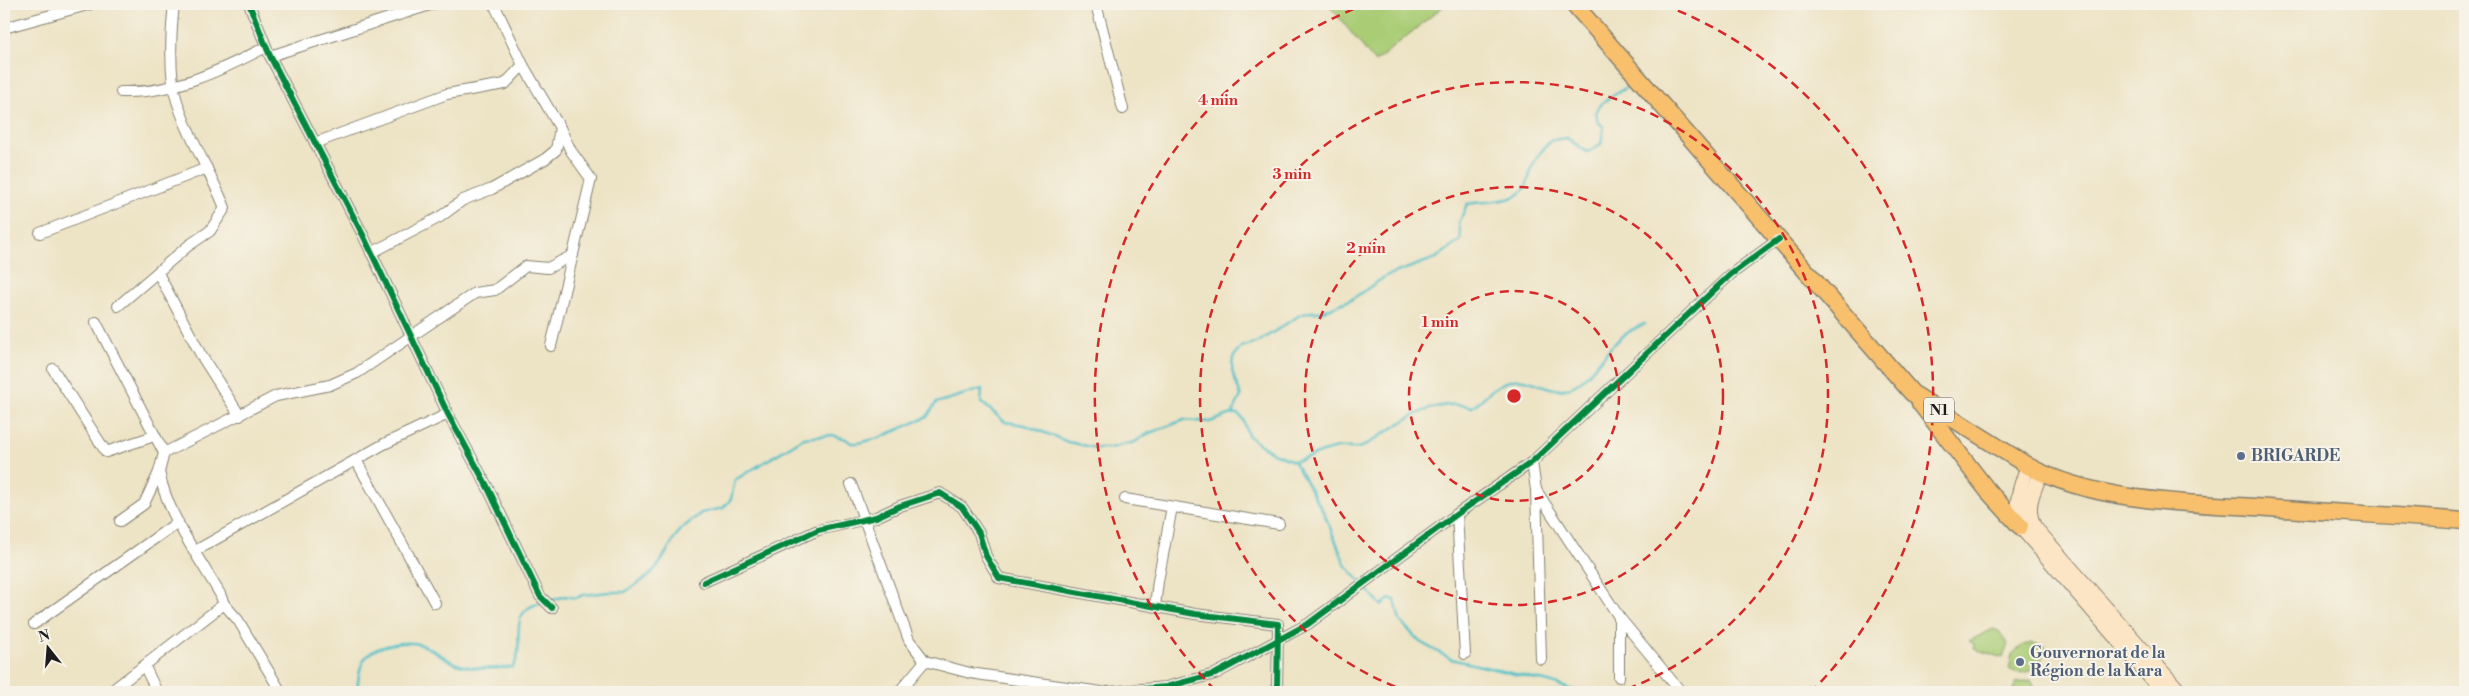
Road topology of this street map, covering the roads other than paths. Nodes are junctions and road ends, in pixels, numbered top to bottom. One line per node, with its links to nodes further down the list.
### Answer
1 (174, 4): 11 (street)
2 (249, 4): 9 (street)
3 (433, 4): 9 (street)
4 (494, 4): 10 (street)
5 (1096, 4): 13 (street)
6 (1574, 4): 18 (highway, N1)
7 (85, 5): 8 (street)
8 (4, 28)
9 (268, 52): 11 (street); 15 (street)
10 (523, 64): 14 (street); 15 (street)
11 (173, 85): 12 (street); 16 (street)
12 (121, 92)
13 (1122, 108)
14 (560, 128): 19 (street); 20 (street)
15 (315, 143): 19 (street)
16 (207, 168): 17 (street); 21 (street)
17 (40, 234)
18 (1779, 239): 27 (highway, N1); 33 (street)
19 (371, 253): 24 (street)
20 (573, 255): 24 (street); 25 (street)
21 (158, 273): 22 (street); 29 (street)
22 (118, 306)
23 (96, 322): 30 (street)
24 (412, 337): 28 (street); 29 (street)
25 (551, 346)
26 (53, 369): 30 (street)
27 (1912, 393): 34 (highway, N1); 46 (highway)
28 (448, 414): 32 (street); 52 (street)
29 (240, 416): 31 (street)
30 (154, 436): 31 (street)
31 (164, 453): 35 (street)
32 (356, 460): 47 (street); 49 (street)
33 (1532, 462): 37 (street); 40 (street)
34 (2035, 469): 41 (highway, N1); 46 (main road); 53 (main road)
35 (159, 472): 42 (street); 44 (street)
36 (851, 484): 43 (street)
37 (1536, 490): 54 (street); 59 (street)
38 (1126, 498): 39 (street)
39 (1172, 507): 45 (street); 51 (street)
40 (1458, 514): 57 (street); 58 (street)
41 (2465, 520)
42 (120, 521)
43 (865, 521): 48 (street); 51 (street); 60 (street)
44 (178, 522): 47 (street); 56 (street)
45 (1279, 524)
46 (2020, 526): 55 (main road)
47 (195, 551): 50 (street)
48 (704, 582)
49 (435, 603)
50 (224, 604): 61 (street); 65 (street)
51 (1155, 606): 57 (street)
52 (552, 608)
53 (2110, 611): 55 (main road); 72 (main road)
54 (1619, 617): 62 (street); 70 (street)
55 (2098, 619): 71 (main road)
56 (34, 624)
57 (1278, 641): 68 (street); 69 (street)
58 (1465, 654)
59 (1541, 659)
60 (925, 661): 66 (street); 67 (street)
61 (146, 667): 63 (street); 64 (street)
62 (1619, 677)
63 (110, 692)
64 (157, 692)
65 (281, 692)
66 (899, 692)
67 (1101, 692)
68 (1107, 692)
69 (1277, 692)
70 (1681, 692)
71 (2163, 692)
72 (2180, 692)

